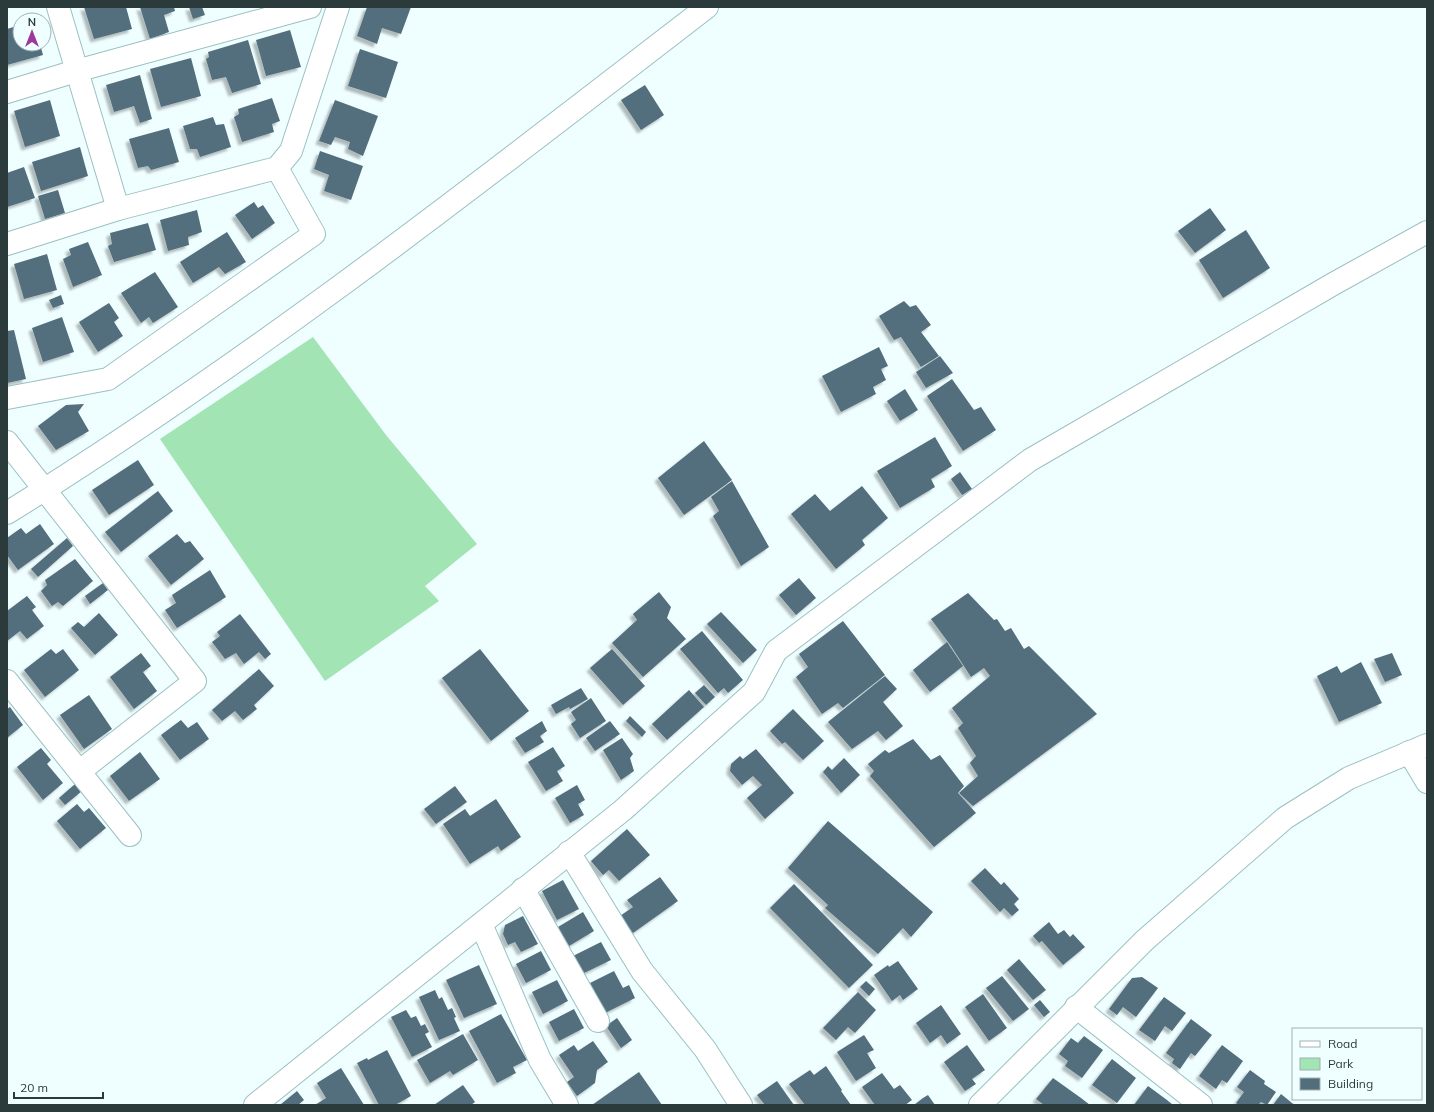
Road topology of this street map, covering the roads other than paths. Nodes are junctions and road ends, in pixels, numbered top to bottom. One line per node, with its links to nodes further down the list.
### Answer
1 (58, 7): 5 (street)
2 (310, 7): 5 (street)
3 (338, 7): 7 (street)
4 (707, 7): 13 (street)
5 (76, 71): 6 (street); 8 (street)
6 (7, 92)
7 (277, 168): 8 (street); 11 (street)
8 (118, 209): 10 (street)
9 (1427, 232): 20 (street)
10 (7, 244)
11 (7, 398)
12 (7, 442): 13 (street)
13 (43, 490): 14 (street); 17 (street)
14 (7, 513)
15 (7, 681): 17 (street)
16 (1418, 748): 18 (street); 23 (street)
17 (80, 771): 19 (street)
18 (1427, 782)
19 (130, 835)
20 (569, 852): 21 (street); 27 (street)
21 (523, 889): 22 (street); 24 (street)
22 (481, 924): 25 (street); 26 (street)
23 (1076, 1007): 28 (street); 29 (street)
24 (598, 1021)
25 (255, 1105)
26 (566, 1105)
27 (741, 1105)
28 (980, 1105)
29 (1201, 1105)

